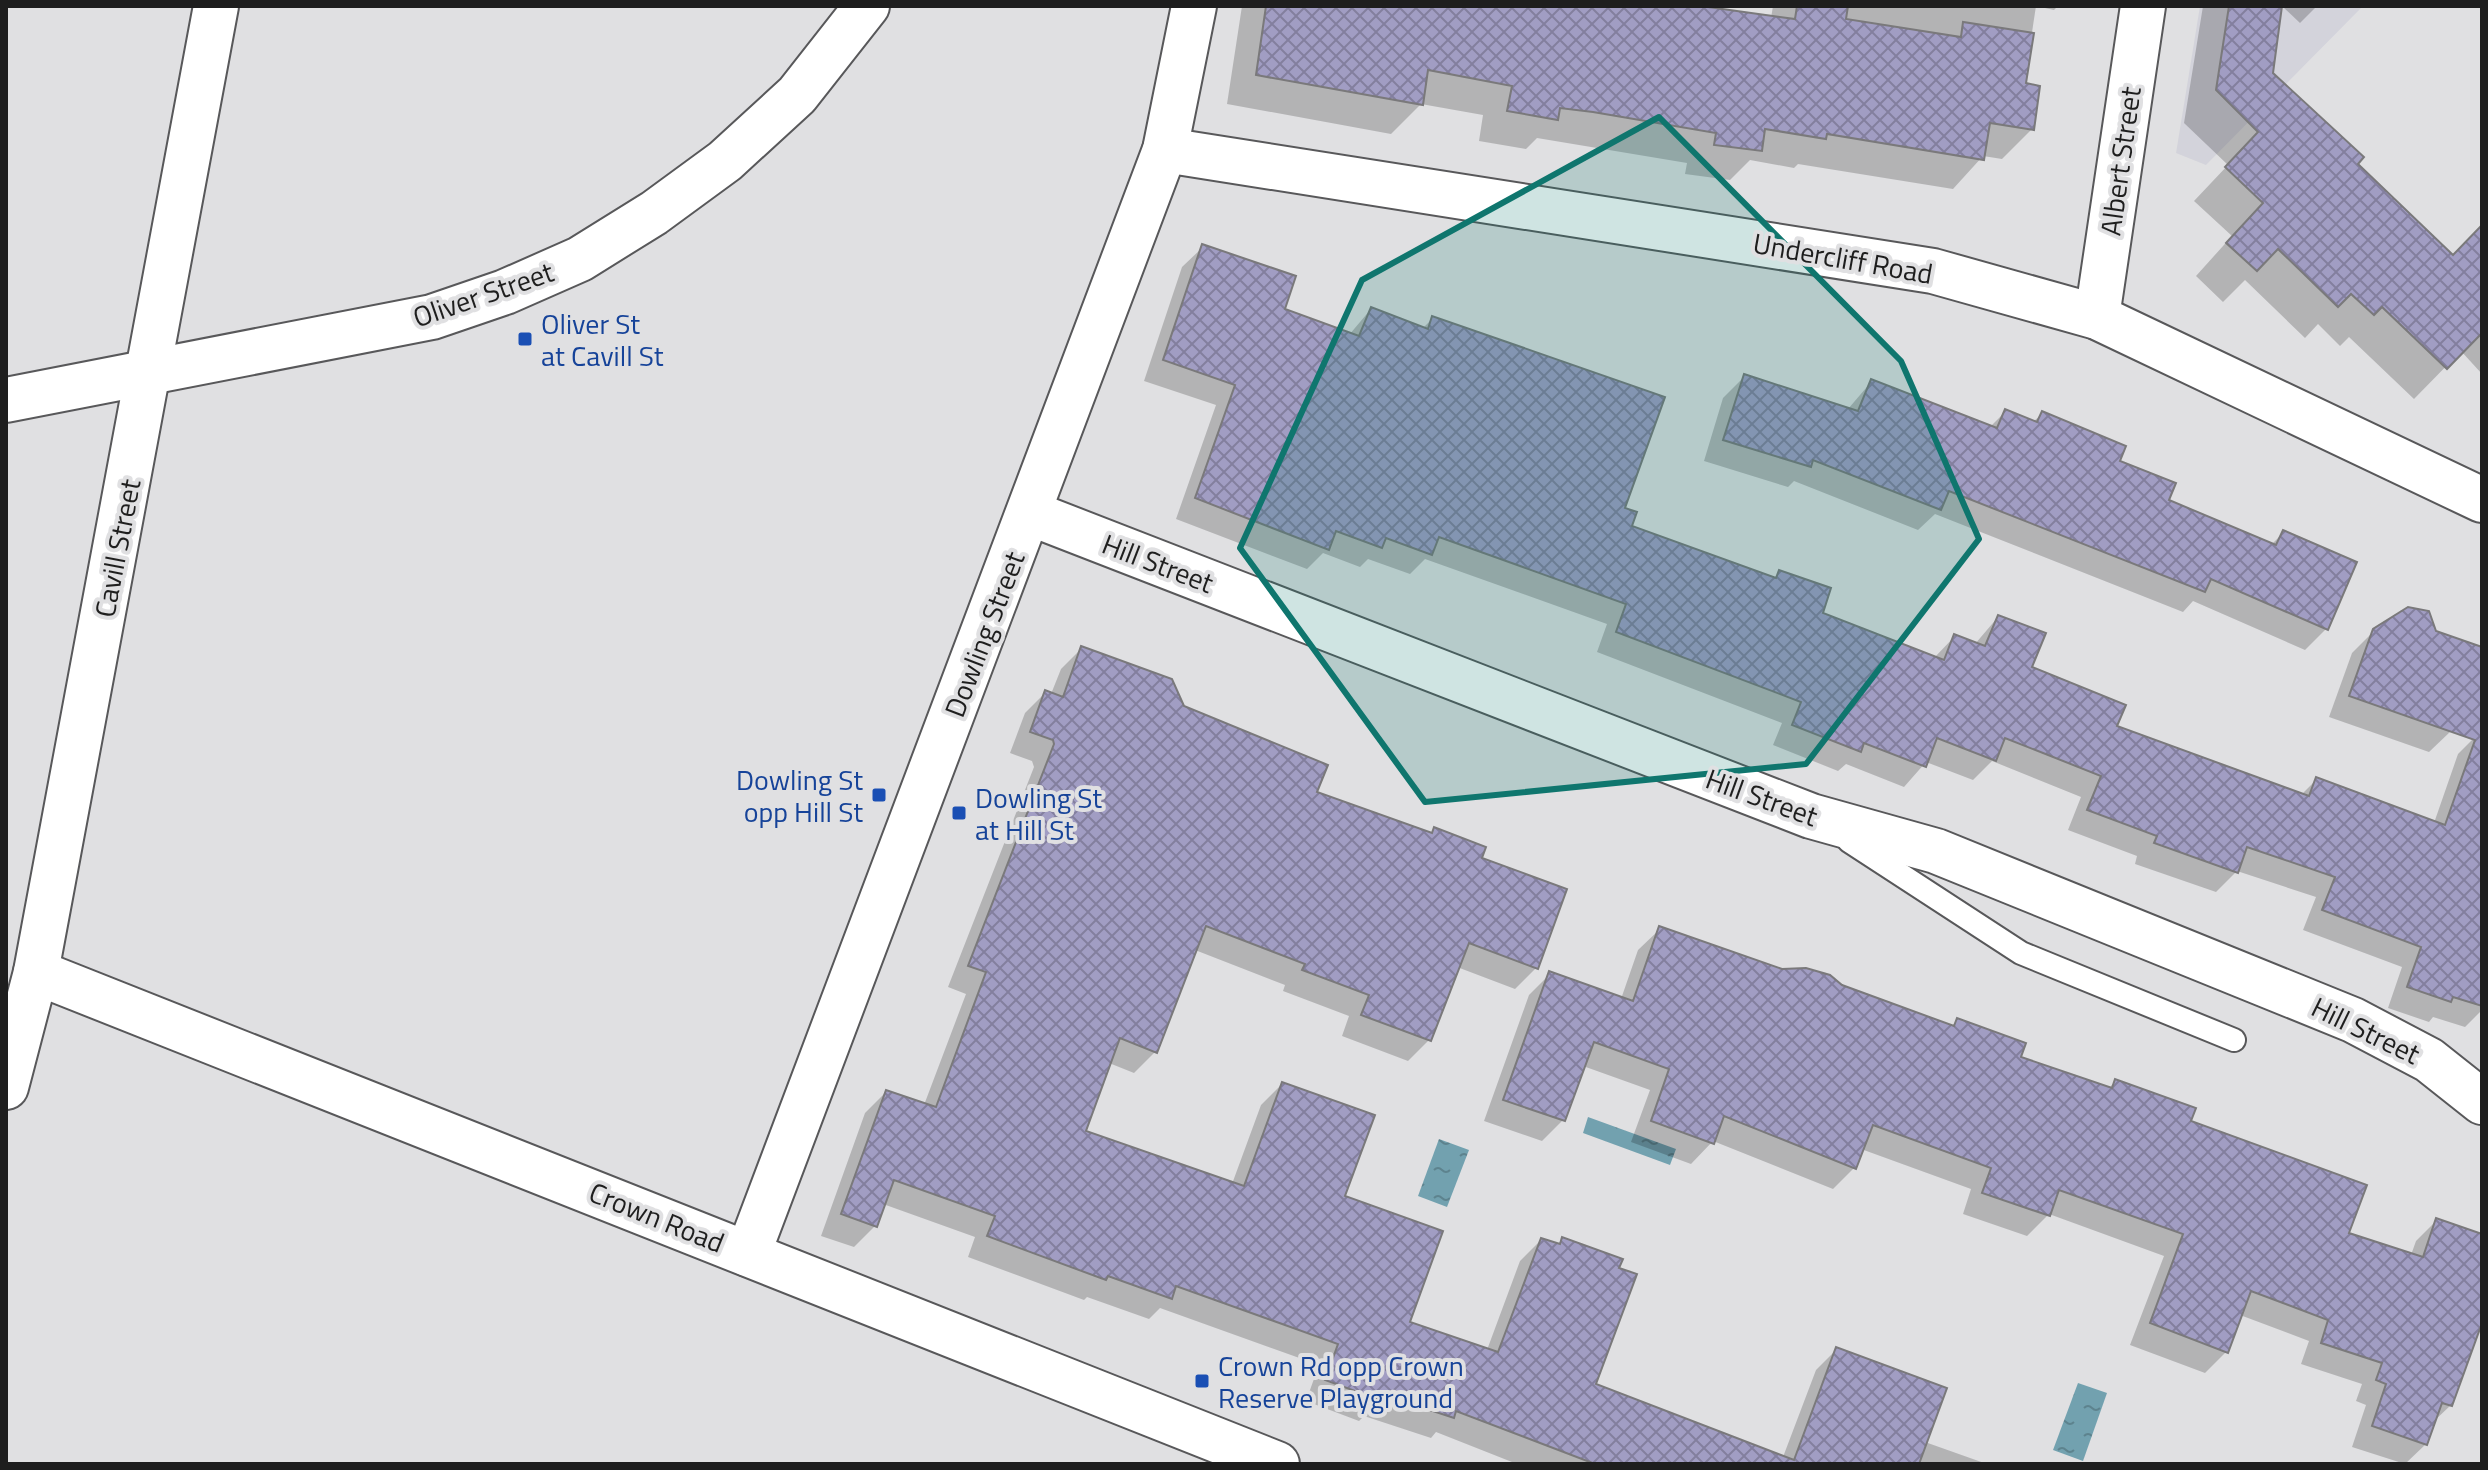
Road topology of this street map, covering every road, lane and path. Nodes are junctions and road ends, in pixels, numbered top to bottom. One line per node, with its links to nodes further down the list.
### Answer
1 (216, 6): 7 (street, Cavill Street)
2 (867, 6): 7 (street, Oliver Street)
3 (1194, 6): 5 (street, Dowling Street)
4 (2143, 6): 6 (street, Albert Street)
5 (1165, 150): 6 (street, Undercliff Road); 10 (street, Dowling Street)
6 (2097, 317): 9 (street, Undercliff Road)
7 (150, 370): 8 (street, Oliver Street); 12 (street, Cavill Street)
8 (6, 400)
9 (2482, 500)
10 (1030, 513): 11 (street, Hill Street); 16 (street, Dowling Street)
11 (1811, 816): 13 (lane); 15 (street, Hill Street)
12 (36, 972): 14 (street, Cavill Street); 16 (street, Crown Road)
13 (2234, 1040)
14 (6, 1087)
15 (2482, 1102)
16 (748, 1254): 17 (street, Crown Road)
17 (1277, 1464)

